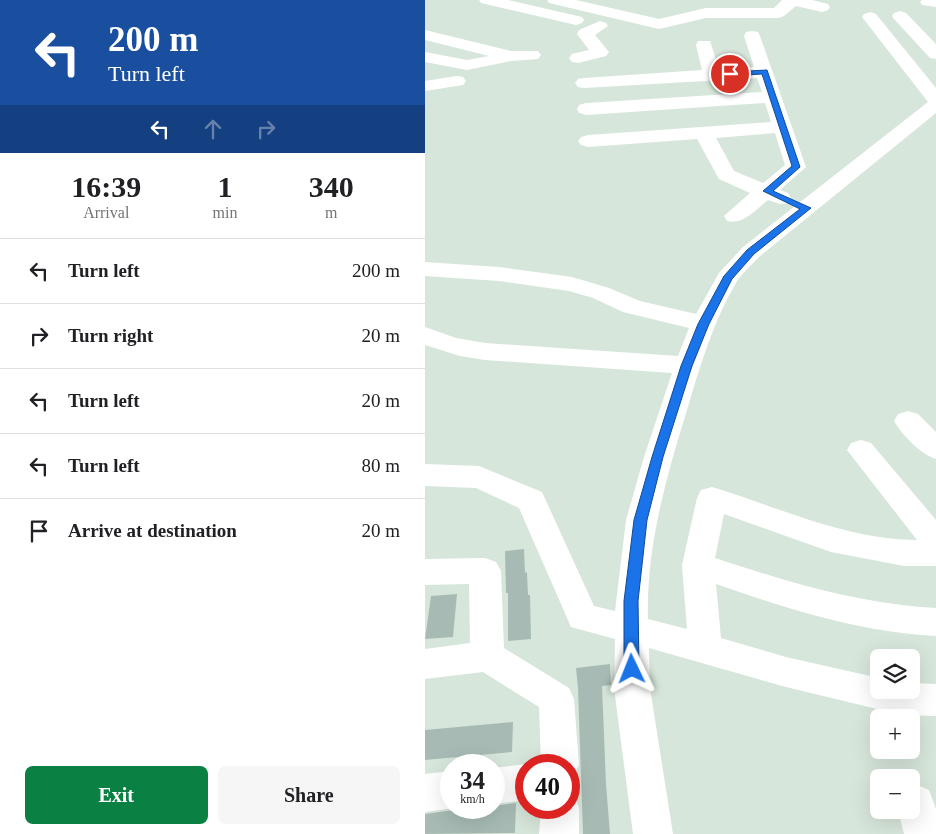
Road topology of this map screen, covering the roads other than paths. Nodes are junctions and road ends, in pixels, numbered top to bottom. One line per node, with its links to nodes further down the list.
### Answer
1 (487, 0): 7 (street)
2 (555, 0): 3 (street)
3 (791, 0): 4 (street)
4 (822, 7)
5 (900, 16): 12 (street)
6 (870, 17): 24 (street)
7 (601, 26): 10 (street); 21 (street)
8 (425, 35): 14 (street)
9 (752, 36): 17 (street)
10 (655, 39)
11 (704, 45): 18 (street)
12 (936, 54)
13 (532, 55): 14 (street)
14 (511, 56): 15 (street)
15 (425, 57)
16 (621, 60): 20 (street)
17 (765, 72): 18 (street); 23 (street)
18 (712, 75): 20 (street)
19 (457, 80): 22 (street)
20 (624, 80): 21 (street)
21 (585, 83): 25 (street)
22 (425, 86)
23 (774, 97): 25 (street); 26 (street)
24 (936, 102): 29 (street)
25 (586, 109): 27 (street)
26 (784, 127): 27 (street); 28 (street)
27 (704, 134): 28 (street)
28 (767, 191): 29 (street); 30 (street)
29 (806, 208): 32 (street)
30 (735, 216)
31 (426, 271): 32 (street)
32 (703, 324): 34 (street)
33 (425, 335): 34 (street)
34 (687, 366): 44 (street)
35 (908, 421): 36 (street)
36 (936, 449)
37 (861, 450): 39 (street)
38 (425, 475): 44 (street)
39 (936, 542)
40 (936, 553): 41 (street)
41 (698, 565): 43 (street); 45 (street)
42 (425, 572): 46 (street)
43 (936, 622)
44 (631, 630): 45 (street); 54 (street)
45 (705, 648): 48 (street)
46 (487, 656): 47 (street); 49 (street)
47 (425, 664)
48 (936, 700)
49 (559, 754)
50 (440, 791): 51 (street)
51 (425, 793)
52 (560, 819): 53 (street)
53 (559, 834)
54 (653, 834)

